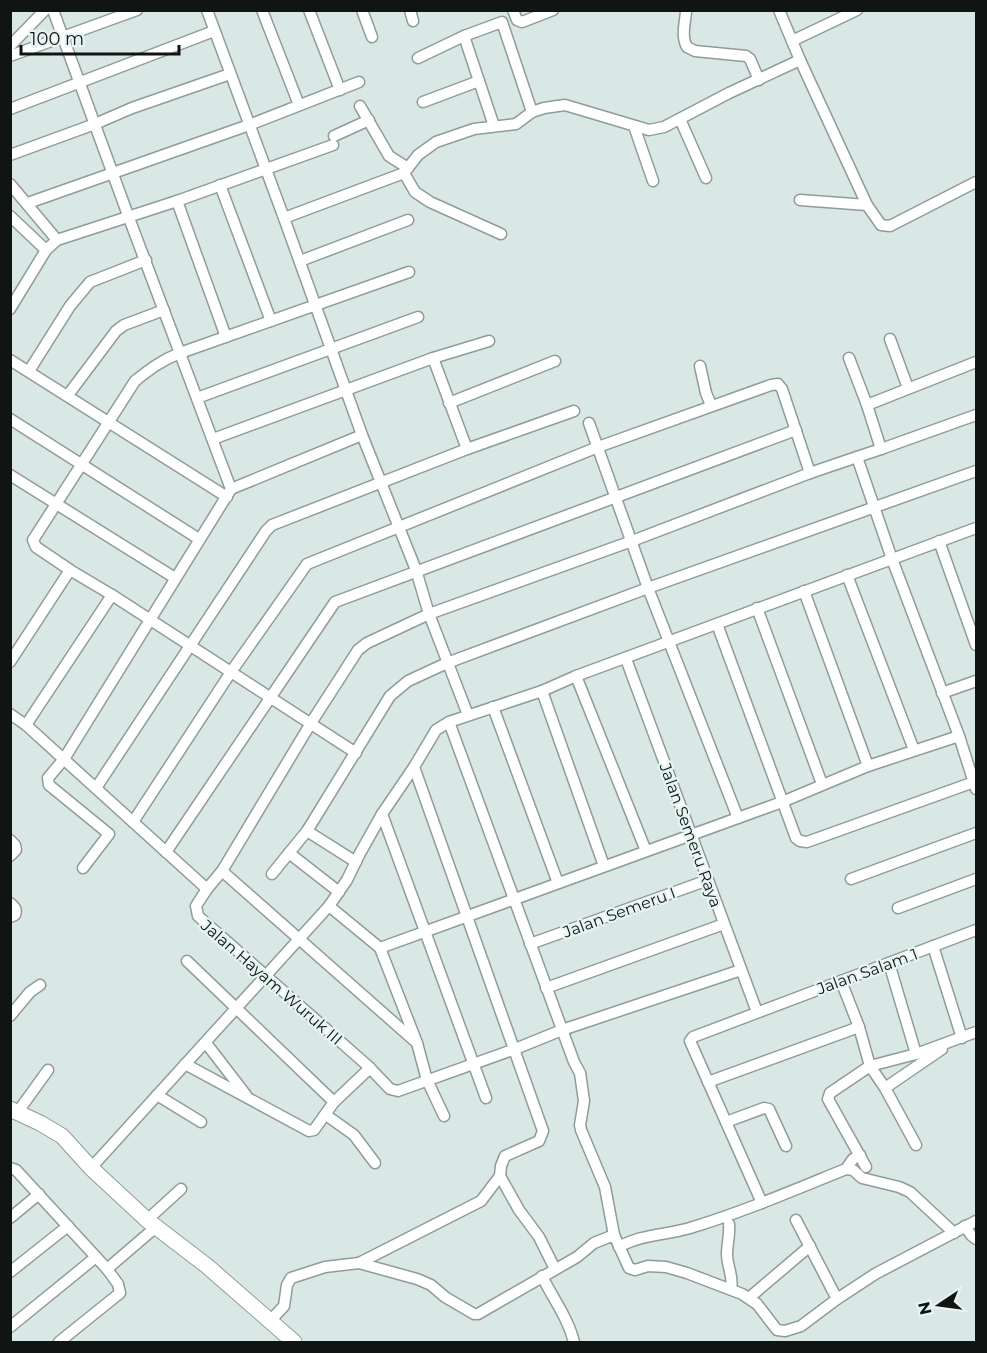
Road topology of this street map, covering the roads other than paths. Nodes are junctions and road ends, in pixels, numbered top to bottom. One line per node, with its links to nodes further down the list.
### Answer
1 (45, 10): 19 (street)
2 (53, 10): 15 (street)
3 (137, 10): 15 (street)
4 (207, 10): 14 (street)
5 (262, 10): 30 (street)
6 (309, 10): 28 (street)
7 (362, 10): 17 (street)
8 (513, 10): 9 (street)
9 (553, 10)
10 (674, 10): 12 (street)
11 (857, 10): 18 (street)
12 (687, 11): 24 (street)
13 (781, 11): 18 (street)
14 (214, 31): 23 (street); 25 (street)
15 (63, 36): 20 (street); 25 (street)
16 (464, 36): 21 (street); 26 (street); 33 (street)
17 (372, 37)
18 (792, 41): 22 (street)
19 (10, 46)
20 (10, 56)
21 (418, 58)
22 (800, 60): 24 (street); 52 (street)
23 (230, 74): 36 (street); 37 (street)
24 (759, 80): 34 (street)
25 (80, 81): 32 (street); 36 (street)
26 (479, 81): 29 (street); 38 (street)
27 (359, 82): 28 (street)
28 (340, 90): 30 (street)
29 (423, 102)
30 (299, 105): 37 (street)
31 (360, 106): 35 (street)
32 (10, 109)
33 (532, 112): 38 (street); 39 (street)
34 (680, 119): 39 (street); 44 (street)
35 (369, 120): 41 (street); 42 (street)
36 (95, 124): 40 (street); 43 (street)
37 (249, 125): 41 (street); 43 (street)
38 (494, 126): 42 (street)
39 (634, 126): 45 (street)
40 (10, 155)
41 (266, 170): 48 (street); 55 (street)
42 (406, 171): 55 (street); 57 (street)
43 (113, 172): 51 (street); 54 (street)
44 (706, 178)
45 (653, 181)
46 (976, 182): 52 (street)
47 (10, 183): 51 (street)
48 (220, 185): 50 (street); 67 (street)
49 (800, 200): 52 (street)
50 (177, 201): 54 (street); 68 (street)
51 (28, 203): 58 (street)
52 (867, 205)
53 (10, 216): 59 (street)
54 (129, 218): 58 (street); 60 (street)
55 (284, 218): 61 (street)
56 (408, 220): 61 (street)
57 (501, 234)
58 (57, 240): 59 (street)
59 (46, 250): 64 (street)
60 (146, 260): 65 (street); 79 (street)
61 (300, 261): 63 (street)
62 (409, 272): 63 (street)
63 (316, 306): 67 (street); 71 (street)
64 (10, 309)
65 (164, 310): 72 (street); 82 (street)
66 (417, 318): 71 (street)
67 (271, 321): 68 (street)
68 (226, 337): 72 (street)
69 (890, 339): 80 (street)
70 (489, 342): 73 (street)
71 (330, 348): 81 (street); 83 (street)
72 (180, 353): 83 (street); 90 (street)
73 (433, 358): 81 (street); 84 (street)
74 (849, 358): 86 (street)
75 (10, 360): 79 (street)
76 (555, 361): 84 (street)
77 (976, 362): 80 (street)
78 (700, 366): 85 (street)
79 (29, 371): 82 (street)
80 (908, 388): 86 (street)
81 (347, 391): 93 (street); 94 (street)
82 (68, 395): 90 (street)
83 (197, 398): 94 (street)
84 (449, 403): 96 (street)
85 (711, 405): 92 (street); 95 (street)
86 (867, 405): 97 (street)
87 (574, 411): 96 (street)
88 (976, 415): 97 (street)
89 (10, 419): 99 (street)
90 (109, 421): 99 (street); 104 (street)
91 (589, 423): 95 (street)
92 (796, 430): 101 (street); 105 (street)
93 (362, 435): 103 (street); 104 (street)
94 (213, 439): 104 (street)
95 (598, 447): 105 (street); 108 (street)
96 (467, 449): 103 (street)
97 (881, 449): 98 (street)
98 (857, 457): 101 (street); 107 (street)
99 (80, 464): 106 (street); 110 (street)
100 (976, 471): 107 (street)
101 (810, 473): 111 (street)
102 (10, 475): 106 (street)
103 (379, 482): 108 (street); 126 (street)
104 (229, 493): 110 (street)
105 (616, 497): 111 (street); 115 (street)
106 (56, 503): 114 (street); 117 (street)
107 (874, 507): 113 (street); 118 (street)
108 (399, 528): 115 (street); 131 (street)
109 (976, 528): 112 (street)
110 (199, 539): 117 (street)
111 (632, 541): 118 (street); 122 (street)
112 (939, 541): 113 (street); 127 (street)
113 (892, 559): 116 (street); 135 (street)
114 (70, 570): 120 (street); 129 (street)
115 (416, 570): 122 (street); 136 (street)
116 (847, 575): 119 (street); 144 (street)
117 (175, 578): 123 (street)
118 (648, 588): 125 (street); 130 (street)
119 (804, 591): 121 (street); 147 (street)
120 (112, 595): 123 (street); 142 (street)
121 (757, 609): 124 (street); 149 (street)
122 (429, 614): 130 (street); 141 (street)
123 (149, 620): 126 (street); 146 (street)
124 (717, 624): 125 (street); 152 (street)
125 (670, 641): 128 (street); 154 (street)
126 (189, 645): 131 (street); 151 (street)
127 (976, 645)
128 (626, 659): 132 (street); 158 (street, Jalan Semeru Raya)
129 (10, 662)
130 (447, 663): 139 (street); 145 (street)
131 (231, 672): 136 (street); 155 (street)
132 (576, 676): 134 (street); 160 (street)
133 (976, 681): 135 (street)
134 (542, 691): 137 (street); 165 (street)
135 (942, 693): 143 (street)
136 (270, 697): 141 (street); 161 (street)
137 (493, 707): 139 (street); 172 (street)
138 (10, 714): 142 (street)
139 (468, 715): 140 (street)
140 (449, 722): 148 (street); 175 (street)
141 (311, 723): 145 (street); 167 (street)
142 (26, 725): 146 (street)
143 (959, 736): 144 (street); 150 (street)
144 (914, 750): 147 (street)
145 (356, 753): 156 (street)
146 (63, 759): 151 (street); 166 (street)
147 (868, 766): 149 (street)
148 (414, 767): 153 (street); 179 (street)
149 (822, 784): 152 (street)
150 (975, 785): 152 (street)
151 (96, 788): 155 (street)
152 (782, 802): 154 (street)
153 (382, 814): 164 (street); 183 (street)
154 (738, 818): 158 (street)
155 (133, 822): 161 (street)
156 (307, 831): 162 (street); 164 (street)
157 (976, 833): 169 (street)
158 (691, 835): 160 (street); 171 (street, Jalan Semeru Raya)
159 (10, 840): 163 (street)
160 (646, 851): 165 (street)
161 (166, 852): 173 (street)
162 (289, 853): 168 (street); 174 (street)
163 (10, 856)
164 (356, 862): 174 (street)
165 (604, 866): 172 (street)
166 (84, 868)
167 (222, 871): 173 (street); 184 (street)
168 (272, 874)
169 (851, 879)
170 (976, 879): 178 (street)
171 (708, 880): 181 (street, Jalan Semeru Raya); 185 (street, Jalan Semeru I)
172 (558, 884): 175 (street)
173 (207, 889): 191 (street, Jalan Hayam Wuruk III)
174 (339, 892): 177 (street)
175 (513, 900): 179 (street); 185 (street)
176 (10, 903): 180 (street)
177 (329, 906): 184 (street); 187 (street)
178 (898, 908)
179 (467, 916): 183 (street); 204 (street)
180 (10, 917)
181 (724, 924): 190 (street, Jalan Semeru Raya); 194 (street)
182 (976, 930): 186 (street, Jalan Salam 1)
183 (426, 932): 187 (street); 207 (street)
184 (299, 939): 191 (street); 203 (street)
185 (530, 944): 194 (street)
186 (933, 946): 189 (street, Jalan Salam 1); 201 (street)
187 (380, 948): 203 (street)
188 (187, 962): 195 (street)
189 (889, 963): 192 (street, Jalan Salam 1); 205 (street)
190 (741, 969): 196 (street, Jalan Semeru Raya); 199 (street)
191 (266, 975): 195 (street); 209 (street, Jalan Hayam Wuruk III)
192 (841, 981): 196 (street, Jalan Salam 1); 198 (street)
193 (40, 985): 197 (street)
194 (546, 988): 199 (street)
195 (236, 1009): 202 (street); 217 (street)
196 (757, 1012): 212 (street, Jalan Salam 1)
197 (10, 1016)
198 (859, 1027): 208 (street); 212 (street)
199 (562, 1030): 204 (street); 243 (street)
200 (976, 1032): 201 (street)
201 (958, 1040): 205 (street); 213 (street)
202 (206, 1043): 206 (street); 215 (street)
203 (417, 1043): 211 (street)
204 (515, 1049): 207 (street); 231 (street)
205 (916, 1054): 208 (street)
206 (185, 1064): 214 (street); 215 (street)
207 (473, 1065): 211 (street); 216 (street)
208 (870, 1066): 213 (street); 225 (street)
209 (370, 1068): 211 (street, Jalan Hayam Wuruk III); 217 (street)
210 (48, 1070): 218 (street)
211 (427, 1080): 220 (street)
212 (708, 1082): 222 (street)
213 (885, 1088): 223 (street)
214 (158, 1095): 221 (street); 229 (street)
215 (249, 1098): 219 (street)
216 (486, 1098)
217 (334, 1102): 219 (street)
218 (14, 1111): 229 (street)
219 (326, 1114): 226 (street)
220 (444, 1116)
221 (201, 1122)
222 (726, 1122): 224 (street); 234 (street)
223 (916, 1145)
224 (786, 1146)
225 (860, 1155): 227 (street); 230 (street)
226 (375, 1163)
227 (866, 1167)
228 (10, 1168): 233 (street)
229 (91, 1168): 238 (street)
230 (846, 1169): 234 (street); 242 (street)
231 (500, 1176): 248 (street); 250 (street)
232 (181, 1189): 238 (street)
233 (39, 1194): 235 (street); 240 (street)
234 (762, 1203): 246 (street)
235 (10, 1218)
236 (796, 1220): 245 (street)
237 (976, 1221): 241 (street)
238 (152, 1224): 249 (street); 256 (street)
239 (729, 1224): 253 (street)
240 (68, 1226): 247 (street); 251 (street)
241 (965, 1226): 242 (street); 244 (street)
242 (954, 1233): 255 (street)
243 (614, 1235): 246 (street); 250 (street)
244 (976, 1239)
245 (810, 1246): 254 (street); 255 (street)
246 (619, 1247): 253 (street)
247 (96, 1257): 249 (street); 257 (street)
248 (359, 1263): 252 (street); 256 (street)
249 (107, 1269): 258 (street)
250 (555, 1269): 252 (street)
251 (10, 1272)
252 (542, 1276): 260 (street)
253 (731, 1290): 254 (street)
254 (750, 1297): 255 (street)
255 (837, 1299)
256 (270, 1321): 259 (street)
257 (10, 1327)
258 (59, 1342)
259 (294, 1342)
260 (574, 1342)

